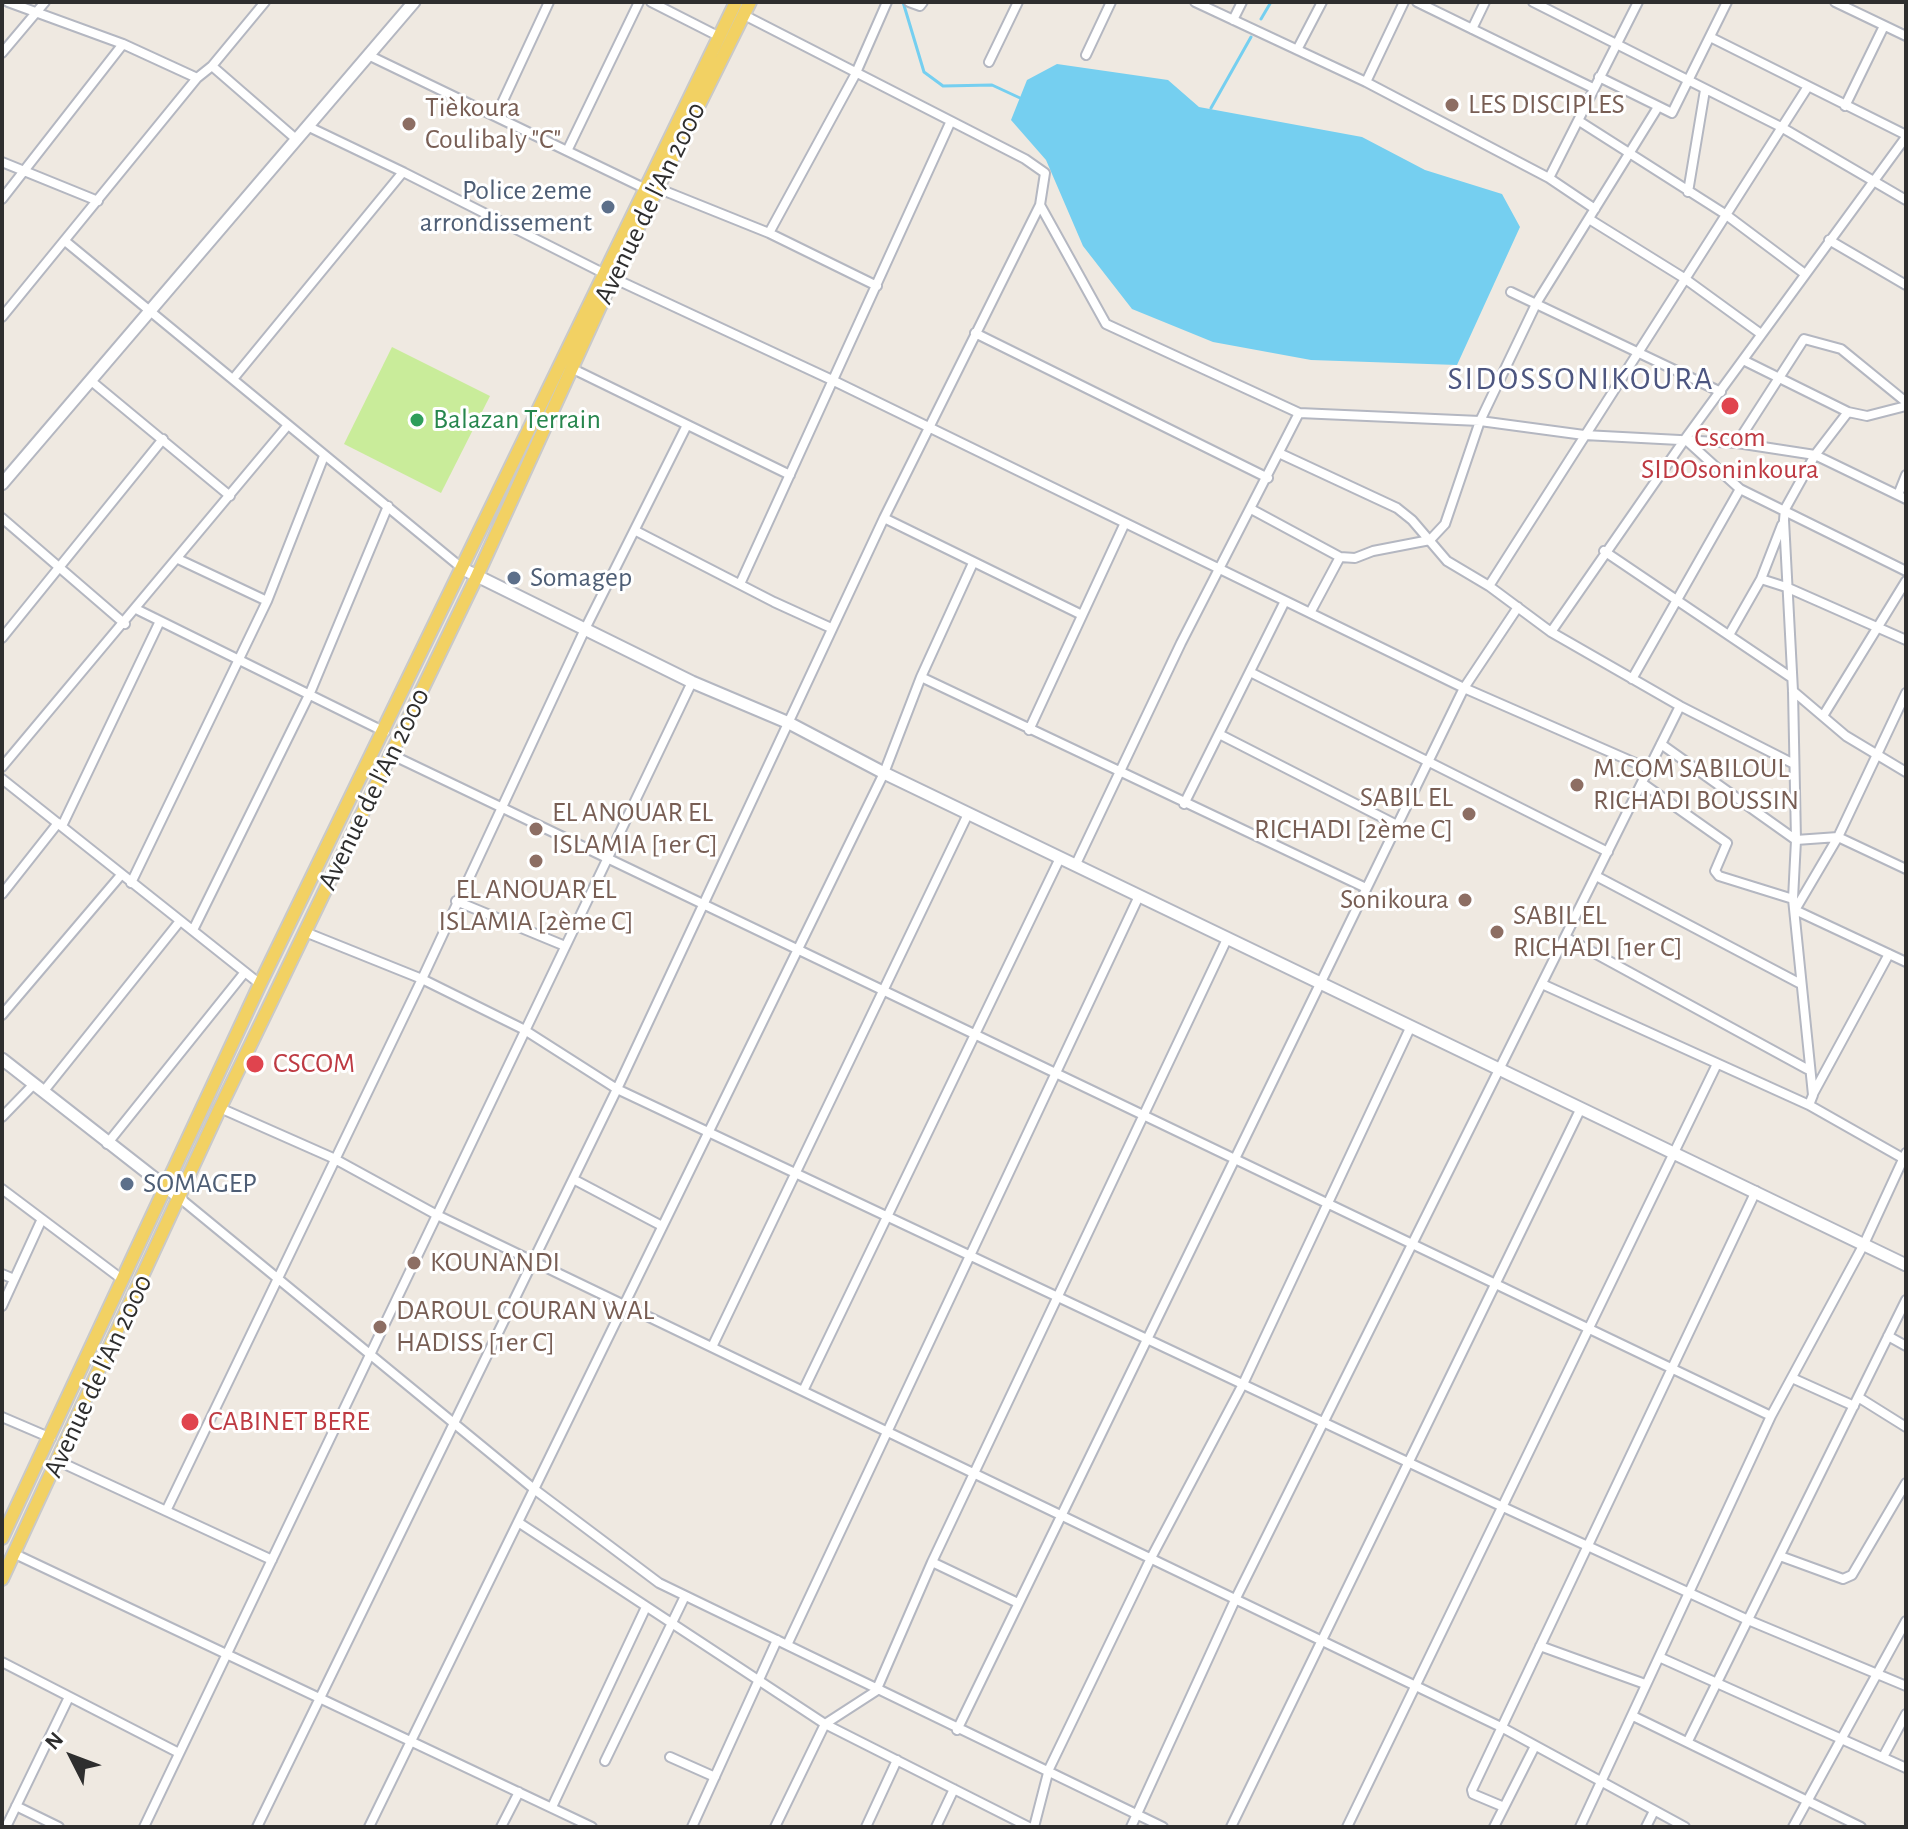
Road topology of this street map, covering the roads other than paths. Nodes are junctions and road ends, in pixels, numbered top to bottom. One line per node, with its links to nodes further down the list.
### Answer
1 (8, 2): 25 (street)
2 (45, 2): 25 (street)
3 (265, 2): 40 (street)
4 (414, 2): 37 (street)
5 (549, 2): 51 (street)
6 (639, 2): 58 (street)
7 (651, 2): 31 (street)
8 (736, 2): 31 (main road, Avenue de l'An 2000)
9 (750, 2): 26 (main road, Avenue de l'An 2000)
10 (887, 2): 41 (street)
11 (909, 2): 12 (street)
12 (923, 2)
13 (1018, 2): 39 (street)
14 (1111, 2): 38 (street)
15 (1195, 2): 27 (street)
16 (1242, 2): 27 (street)
17 (1322, 2): 35 (street)
18 (1404, 2): 45 (street)
19 (1417, 2): 29 (street)
20 (1485, 2): 29 (street)
21 (1533, 2): 34 (street)
22 (1638, 2): 34 (street)
23 (1727, 2): 32 (street)
24 (1835, 2): 28 (street)
25 (35, 14): 33 (street); 36 (street)
26 (744, 15): 41 (street); 65 (main road, Avenue de l'An 2000)
27 (1233, 20): 35 (street)
28 (1884, 26): 30 (street); 49 (street)
29 (1472, 29): 46 (street)
30 (1906, 36)
31 (720, 37): 65 (main road, Avenue de l'An 2000)
32 (1710, 37): 44 (street); 47 (street)
33 (123, 44): 43 (street); 61 (street)
34 (1616, 46): 42 (street); 44 (street)
35 (1298, 48): 45 (street)
36 (2, 53)
37 (368, 55): 51 (street); 54 (street)
38 (1086, 55)
39 (989, 62)
40 (212, 66): 43 (street); 57 (street)
41 (855, 75): 53 (street); 74 (street)
42 (1599, 77): 46 (street); 50 (street)
43 (197, 78): 69 (street)
44 (1688, 80): 48 (street); 50 (street)
45 (1366, 82): 63 (street)
46 (1593, 88): 52 (street)
47 (1807, 88): 49 (street); 55 (street)
48 (1705, 90): 55 (street); 66 (street)
49 (1845, 106): 56 (street)
50 (1658, 107): 59 (street)
51 (496, 116): 58 (street)
52 (1579, 121): 59 (street); 63 (street)
53 (950, 123): 70 (street); 81 (street)
54 (307, 126): 57 (street); 62 (street)
55 (1781, 127): 64 (street); 72 (street)
56 (1906, 136): 64 (street)
57 (296, 139): 84 (street)
58 (568, 149): 65 (street)
59 (1630, 153): 66 (street); 71 (street)
60 (2, 162): 61 (street)
61 (25, 171): 67 (street); 69 (street)
62 (403, 172): 78 (street); 92 (street)
63 (1549, 178): 71 (street)
64 (1873, 181): 68 (street); 75 (street)
65 (651, 188): 74 (street); 78 (main road, Avenue de l'An 2000)
66 (1688, 192): 72 (street)
67 (2, 199)
68 (1906, 200)
69 (98, 201): 76 (street)
70 (1040, 205): 86 (street); 98 (street)
71 (1595, 209): 73 (street)
72 (1725, 214): 77 (street); 79 (street)
73 (1589, 219): 79 (street); 83 (street)
74 (769, 233): 81 (street)
75 (1829, 240): 77 (street); 80 (street)
76 (65, 241): 84 (street); 85 (street)
77 (1805, 274): 87 (street)
78 (609, 276): 90 (main road, Avenue de l'An 2000); 94 (street); 131 (main road, Avenue de l'An 2000)
79 (1684, 278): 87 (street); 88 (street)
80 (1906, 285)
81 (877, 286): 94 (street)
82 (1511, 292): 83 (street)
83 (1537, 302): 88 (street); 99 (street)
84 (149, 309): 92 (street); 93 (street)
85 (2, 317)
86 (975, 333): 102 (street); 112 (street)
87 (1761, 334): 89 (street)
88 (1637, 350): 95 (street); 103 (street)
89 (1743, 360): 91 (street); 95 (street)
90 (571, 368): 101 (street); 134 (main road, Avenue de l'An 2000)
91 (1780, 376): 96 (street); 97 (street); 106 (street)
92 (233, 379): 100 (street)
93 (90, 380): 104 (street); 113 (street)
94 (832, 380): 102 (street); 110 (street)
95 (1721, 392): 105 (street)
96 (1906, 404): 97 (street)
97 (1848, 412): 108 (street)
98 (1299, 413): 99 (street); 107 (street)
99 (1480, 421): 103 (street); 125 (street)
100 (288, 425): 109 (street); 115 (street)
101 (687, 425): 110 (street); 124 (street)
102 (928, 427): 121 (street); 123 (street)
103 (1584, 435): 105 (street); 138 (street)
104 (163, 439): 115 (street); 130 (street)
105 (1685, 439): 106 (street); 114 (street); 126 (street)
106 (1737, 443): 108 (street)
107 (1281, 454): 112 (street); 125 (street)
108 (1815, 455): 116 (street); 119 (street)
109 (324, 456): 117 (street); 141 (street)
110 (790, 475): 137 (street)
111 (1906, 475): 116 (street)
112 (1268, 478): 118 (street)
113 (2, 484)
114 (1740, 489): 119 (street); 140 (street)
115 (230, 496): 128 (street)
116 (1902, 497)
117 (388, 506): 131 (street); 164 (street)
118 (1251, 509): 127 (street); 132 (street)
119 (1785, 509): 122 (street); 133 (street)
120 (2, 518): 130 (street)
121 (884, 518): 129 (street); 150 (street)
122 (1784, 520): 135 (street); 139 (street)
123 (1124, 525): 132 (street); 146 (street)
124 (636, 531): 137 (street); 149 (street)
125 (1430, 540): 127 (street); 138 (street)
126 (1604, 551): 140 (street); 152 (street)
127 (1340, 557): 145 (street)
128 (178, 559): 141 (street); 144 (street)
129 (973, 563): 146 (street); 158 (street)
130 (58, 567): 148 (street); 154 (street)
131 (463, 569): 134 (street); 170 (main road, Avenue de l'An 2000)
132 (1219, 570): 142 (street); 181 (street)
133 (1906, 571)
134 (477, 576): 149 (street); 173 (main road, Avenue de l'An 2000)
135 (1761, 579): 139 (street); 153 (street)
136 (1906, 581): 151 (street)
137 (740, 584): 150 (street)
138 (1489, 586): 143 (street)
139 (1786, 587): 151 (street); 159 (street)
140 (1678, 598): 153 (street); 160 (street)
141 (267, 601): 156 (street)
142 (1285, 601): 145 (street); 157 (street)
143 (1518, 607): 152 (street); 162 (street)
144 (136, 609): 147 (street); 148 (street)
145 (1310, 613): 162 (street)
146 (1082, 615): 169 (street)
147 (160, 621): 156 (street); 187 (street)
148 (125, 624): 177 (street)
149 (586, 627): 161 (street); 185 (street)
150 (831, 628): 168 (street)
151 (1879, 628): 155 (street); 167 (street)
152 (1551, 632): 160 (street)
153 (1729, 635): 159 (street)
154 (2, 638)
155 (1906, 640)
156 (240, 658): 164 (street); 198 (street)
157 (1250, 672): 171 (street); 175 (street)
158 (921, 677): 169 (street); 180 (street)
159 (1792, 678): 163 (street)
160 (1632, 679): 166 (street)
161 (692, 682): 168 (street); 192 (street)
162 (1464, 688): 175 (street); 178 (street)
163 (1793, 691): 167 (street); 176 (street)
164 (310, 693): 170 (street); 207 (street)
165 (1906, 693): 174 (street)
166 (1680, 706): 172 (street); 176 (street)
167 (1823, 716): 174 (street)
168 (789, 723): 180 (street); 204 (street)
169 (1029, 730): 181 (street)
170 (385, 732): 219 (main road, Avenue de l'An 2000)
171 (1219, 734): 184 (street); 188 (street)
172 (1661, 744): 178 (street); 190 (street)
173 (390, 754): 185 (street); 208 (main road, Avenue de l'An 2000)
174 (1876, 757): 179 (street); 189 (street)
175 (1429, 760): 188 (street); 191 (street)
176 (1794, 764): 190 (street)
177 (2, 767)
178 (1649, 769): 183 (street)
179 (1906, 772)
180 (884, 773): 186 (street); 212 (street)
181 (1119, 774): 184 (street); 194 (street)
182 (2, 779): 187 (street)
183 (1642, 783): 191 (street); 202 (street)
184 (1184, 804): 199 (street)
185 (501, 807): 192 (street); 203 (street)
186 (968, 814): 193 (street); 221 (street)
187 (60, 825): 196 (street); 200 (street)
188 (1397, 825): 199 (street)
189 (1838, 837): 190 (street); 195 (street); 205 (street)
190 (1796, 840): 202 (street)
191 (1608, 852): 197 (street)
192 (607, 858): 204 (street); 211 (street)
193 (1060, 858): 194 (street); 225 (street)
194 (1075, 866): 201 (street)
195 (1906, 869)
196 (121, 875): 198 (street); 222 (street)
197 (1596, 876): 209 (street); 218 (street)
198 (131, 883): 206 (street)
199 (1366, 888): 217 (street)
200 (2, 894)
201 (1139, 896): 210 (street); 230 (street)
202 (1793, 899): 205 (street)
203 (456, 901): 211 (street); 216 (street)
204 (705, 904): 212 (street); 232 (street)
205 (1795, 910): 213 (street); 218 (street)
206 (180, 921): 207 (street); 231 (street)
207 (193, 930): 215 (street)
208 (305, 932): 216 (street); 235 (main road, Avenue de l'An 2000)
209 (1565, 937): 220 (street); 228 (street)
210 (1227, 939): 217 (street); 237 (street)
211 (565, 946): 224 (street)
212 (797, 948): 221 (street); 239 (street)
213 (1889, 954): 214 (street); 233 (street)
214 (1906, 962)
215 (245, 972): 219 (street); 240 (street)
216 (422, 979): 224 (street); 243 (street)
217 (1320, 983): 223 (street); 244 (street)
218 (1799, 983): 228 (street)
219 (260, 984): 248 (main road, Avenue de l'An 2000)
220 (1542, 984): 227 (street); 229 (street)
221 (882, 990): 225 (street); 245 (street)
222 (2, 1015)
223 (1411, 1026): 229 (street); 251 (street)
224 (523, 1029): 232 (street); 252 (street)
225 (975, 1034): 230 (street); 253 (street)
226 (2, 1059): 231 (street)
227 (1716, 1066): 234 (street); 241 (street)
228 (1807, 1069): 233 (street)
229 (1499, 1070): 236 (street); 256 (street)
230 (1056, 1073): 237 (street); 258 (street)
231 (38, 1088): 238 (street); 240 (street)
232 (617, 1089): 239 (street); 246 (street)
233 (1813, 1095): 234 (street)
234 (1809, 1105): 242 (street)
235 (220, 1108): 243 (street); 250 (main road, Avenue de l'An 2000)
236 (1581, 1108): 241 (street); 265 (street)
237 (1143, 1115): 244 (street); 266 (street)
238 (2, 1117)
239 (709, 1133): 245 (street); 255 (street)
240 (107, 1144): 248 (street)
241 (1674, 1151): 249 (street); 270 (street)
242 (1905, 1157): 257 (street)
243 (333, 1158): 252 (street); 262 (street)
244 (1234, 1159): 251 (street); 272 (street)
245 (796, 1173): 253 (street); 274 (street)
246 (573, 1179): 255 (street); 259 (street)
247 (2, 1189): 254 (street)
248 (167, 1191): 250 (street); 264 (main road, Avenue de l'An 2000)
249 (1756, 1191): 257 (street); 276 (street)
250 (181, 1199): 262 (street); 288 (main road, Avenue de l'An 2000)
251 (1327, 1203): 256 (street); 278 (street)
252 (437, 1215): 259 (street); 275 (street)
253 (888, 1217): 258 (street); 279 (street)
254 (41, 1221): 263 (street); 264 (street)
255 (662, 1226): 268 (street)
256 (1413, 1244): 265 (street); 283 (street)
257 (1864, 1244): 260 (street); 277 (street)
258 (970, 1255): 266 (street); 286 (street)
259 (534, 1260): 268 (street); 284 (street)
260 (1906, 1265)
261 (2, 1274): 263 (street)
262 (277, 1276): 275 (street); 294 (street)
263 (14, 1279): 269 (street)
264 (123, 1280): 287 (main road, Avenue de l'An 2000)
265 (1495, 1283): 270 (street); 289 (street)
266 (1058, 1296): 272 (street); 290 (street)
267 (1906, 1300): 271 (street)
268 (624, 1305): 274 (street); 292 (street)
269 (2, 1306)
270 (1588, 1330): 276 (street); 293 (street)
271 (1888, 1336): 273 (street); 280 (street)
272 (1149, 1339): 278 (street); 295 (street)
273 (1906, 1346)
274 (712, 1347): 279 (street)
275 (370, 1355): 284 (street); 302 (street)
276 (1672, 1367): 281 (street); 298 (street)
277 (1792, 1378): 280 (street); 281 (street)
278 (1243, 1384): 283 (street); 301 (street)
279 (803, 1391): 286 (street)
280 (1856, 1401): 285 (street); 300 (street)
281 (1771, 1416): 305 (street)
282 (2, 1417): 287 (street)
283 (1324, 1422): 289 (street); 307 (street)
284 (455, 1423): 292 (street); 328 (street)
285 (1906, 1427)
286 (887, 1432): 290 (street); 315 (street)
287 (51, 1438): 297 (main road, Avenue de l'An 2000)
288 (58, 1461): 294 (street); 299 (main road, Avenue de l'An 2000)
289 (1409, 1461): 293 (street); 314 (street)
290 (974, 1473): 295 (street); 303 (street)
291 (1906, 1483): 300 (street)
292 (534, 1489): 296 (street); 306 (street)
293 (1503, 1507): 298 (street); 325 (street)
294 (166, 1511): 302 (street)
295 (1062, 1515): 301 (street); 308 (street)
296 (518, 1522): 309 (street); 335 (street)
297 (2, 1538)
298 (1589, 1544): 305 (street); 316 (street)
299 (15, 1554): 304 (main road, Avenue de l'An 2000); 317 (street)
300 (1780, 1556): 310 (street)
301 (1151, 1558): 307 (street); 344 (street)
302 (272, 1560): 317 (street)
303 (932, 1562): 308 (street); 326 (street)
304 (2, 1579)
305 (1690, 1593): 310 (street); 318 (street)
306 (685, 1596): 312 (street); 313 (street)
307 (1235, 1600): 314 (street); 354 (street)
308 (1018, 1603): 333 (street)
309 (646, 1607): 312 (street); 351 (street)
310 (1748, 1620): 320 (street); 322 (street)
311 (1906, 1621): 320 (street)
312 (672, 1623): 321 (street); 342 (street)
313 (777, 1640): 315 (street); 321 (street)
314 (1322, 1641): 325 (street); 369 (street)
315 (787, 1645): 326 (street)
316 (1540, 1646): 323 (street); 332 (street)
317 (227, 1654): 328 (street); 338 (street)
318 (1659, 1657): 322 (street); 323 (street)
319 (2, 1662): 327 (street)
320 (1877, 1673): 324 (street); 334 (street)
321 (759, 1680): 331 (street); 345 (street)
322 (1719, 1681): 334 (street); 336 (street)
323 (1645, 1684): 330 (street)
324 (1906, 1686)
325 (1414, 1688): 332 (street); 370 (street)
326 (876, 1691): 331 (street); 333 (street)
327 (69, 1697): 338 (street); 350 (street)
328 (322, 1699): 335 (street); 358 (street)
329 (1906, 1714): 340 (street)
330 (1633, 1716): 336 (street); 346 (street)
331 (825, 1724): 341 (street); 363 (street)
332 (1503, 1728): 337 (street); 352 (street)
333 (957, 1730): 344 (street)
334 (1843, 1738): 340 (street); 349 (street)
335 (411, 1741): 348 (street); 359 (street)
336 (1688, 1741): 349 (street)
337 (1535, 1746): 346 (street); 352 (street)
338 (179, 1753): 357 (street)
339 (670, 1757): 345 (street)
340 (1883, 1757): 343 (street)
341 (897, 1760): 347 (street); 364 (street)
342 (605, 1761)
343 (1906, 1768)
344 (1049, 1769): 354 (street); 366 (street)
345 (715, 1777): 362 (street)
346 (1602, 1783): 353 (street); 372 (street)
347 (954, 1789): 365 (street); 366 (street)
348 (519, 1792): 351 (street); 360 (street)
349 (1807, 1802): 375 (street); 376 (street)
350 (16, 1806): 355 (street); 356 (street)
351 (552, 1807): 361 (street)
352 (1504, 1807): 371 (street)
353 (1654, 1811): 373 (street); 374 (street)
354 (1137, 1813): 367 (street); 368 (street)
355 (6, 1827)
356 (59, 1827)
357 (144, 1827)
358 (257, 1827)
359 (369, 1827)
360 (501, 1827)
361 (592, 1827)
362 (692, 1827)
363 (775, 1827)
364 (866, 1827)
365 (936, 1827)
366 (1031, 1827)
367 (1131, 1827)
368 (1163, 1827)
369 (1231, 1827)
370 (1347, 1827)
371 (1494, 1827)
372 (1580, 1827)
373 (1646, 1827)
374 (1685, 1827)
375 (1793, 1827)
376 (1861, 1827)

